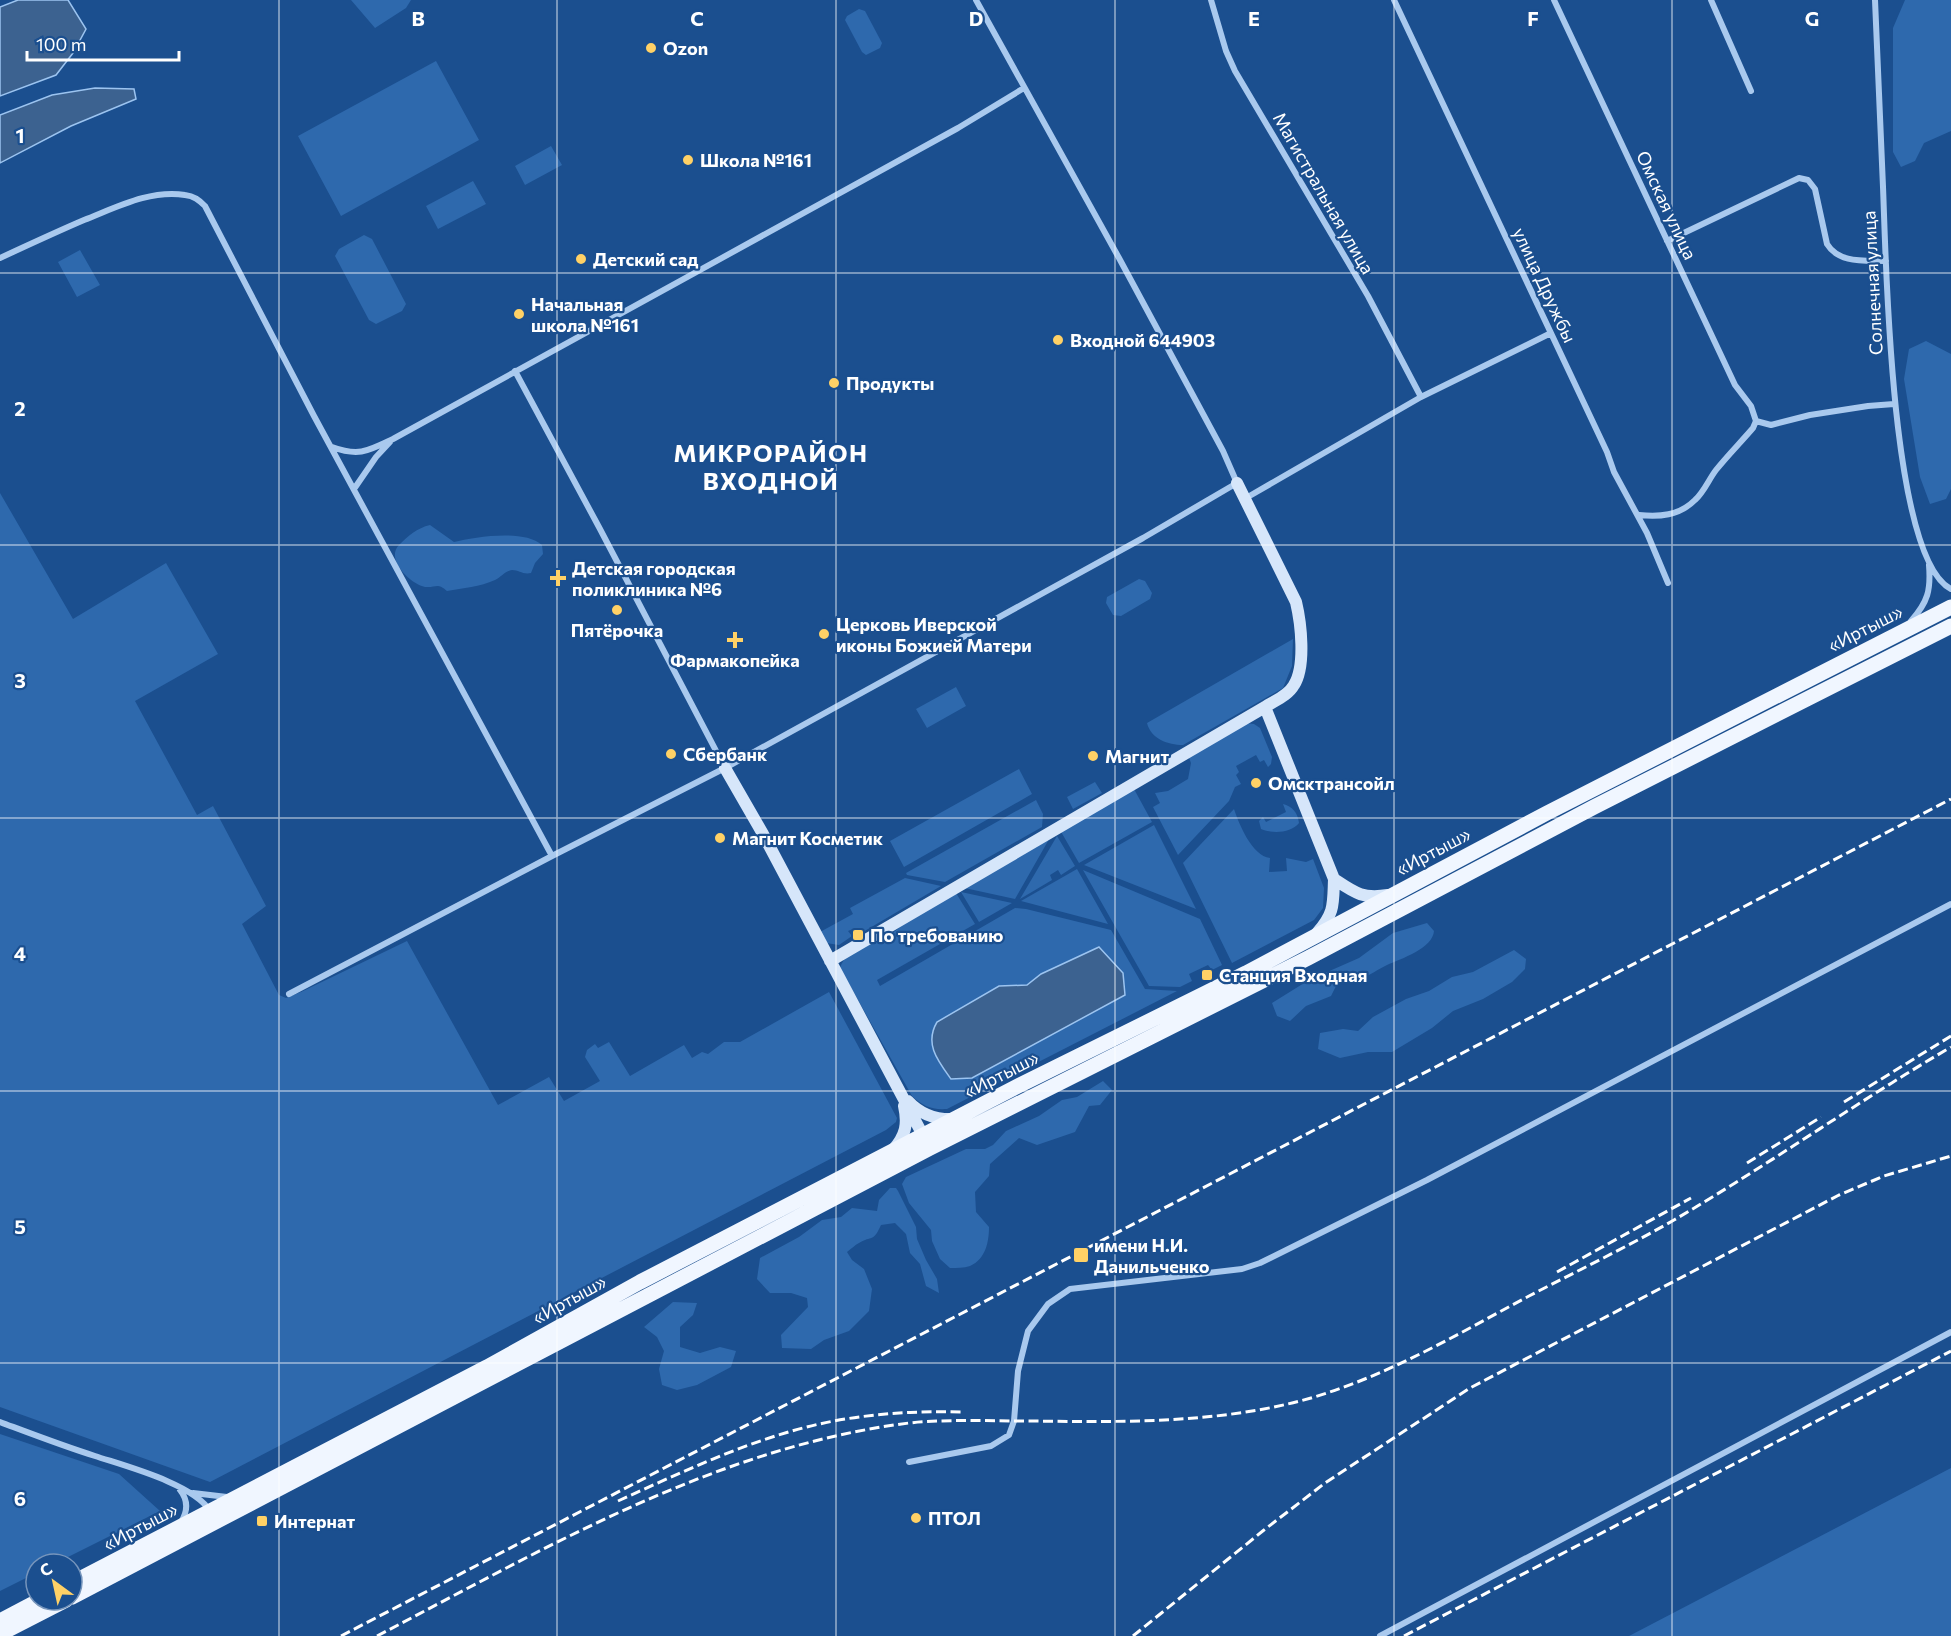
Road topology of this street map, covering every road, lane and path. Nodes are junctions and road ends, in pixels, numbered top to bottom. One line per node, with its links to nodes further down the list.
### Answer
1 (976, 0): 7 (street)
2 (1211, 0): 14 (street, Магистральная улица)
3 (1394, 0): 12 (street, улица Дружбы)
4 (1554, 0): 9 (street, Омская улица)
5 (1711, 0): 8 (street)
6 (1875, 0): 11 (street, Солнечная улица)
7 (1024, 88): 13 (street); 19 (street)
8 (1751, 91)
9 (1667, 241): 11 (street); 16 (street, Омская улица)
10 (0, 258): 18 (street)
11 (1886, 261): 15 (street, Солнечная улица)
12 (1551, 333): 14 (street); 22 (street, улица Дружбы)
13 (515, 371): 17 (street); 30 (street)
14 (1421, 397): 21 (street)
15 (1894, 404): 16 (street); 23 (street, Солнечная улица)
16 (1756, 421): 22 (street)
17 (393, 439): 18 (street); 20 (street)
18 (332, 447): 20 (street)
19 (1237, 483): 21 (street); 30 (street)
20 (354, 489): 31 (street)
21 (1246, 498): 29 (street)
22 (1639, 515): 24 (street, улица Дружбы)
23 (1929, 561): 25 (street); 28 (street)
24 (1668, 583)
25 (1951, 589)
26 (1951, 607): 28 (main road, «Иртыш»)
27 (1951, 626): 40 (main road, «Иртыш»)
28 (1903, 631): 33 (main road, «Иртыш»)
29 (1265, 708): 32 (street); 36 (street)
30 (724, 768): 31 (street); 36 (street)
31 (552, 856): 37 (street)
32 (1334, 879): 33 (street); 35 (street)
33 (1393, 894): 35 (main road, «Иртыш»)
34 (1951, 904): 44 (street)
35 (1315, 936): 39 (main road, «Иртыш»)
36 (830, 961): 38 (street)
37 (289, 994)
38 (903, 1096): 39 (street); 40 (street); 41 (street)
39 (956, 1119): 40 (main road, «Иртыш»)
40 (927, 1142): 41 (main road, «Иртыш»); 48 (main road, «Иртыш»)
41 (890, 1153): 47 (main road, «Иртыш»)
42 (1951, 1332): 56 (street)
43 (0, 1422): 45 (street)
44 (909, 1462)
45 (178, 1487): 46 (street); 49 (street)
46 (187, 1492): 47 (street); 48 (street)
47 (240, 1496): 48 (main road, «Иртыш»)
48 (213, 1517): 49 (main road, «Иртыш»); 51 (main road, «Иртыш»)
49 (170, 1532): 50 (main road, «Иртыш»)
50 (84, 1577)
51 (84, 1590)
52 (24, 1608): 54 (main road)
53 (43, 1612): 55 (main road)
54 (0, 1620)
55 (0, 1634)
56 (1380, 1636)

